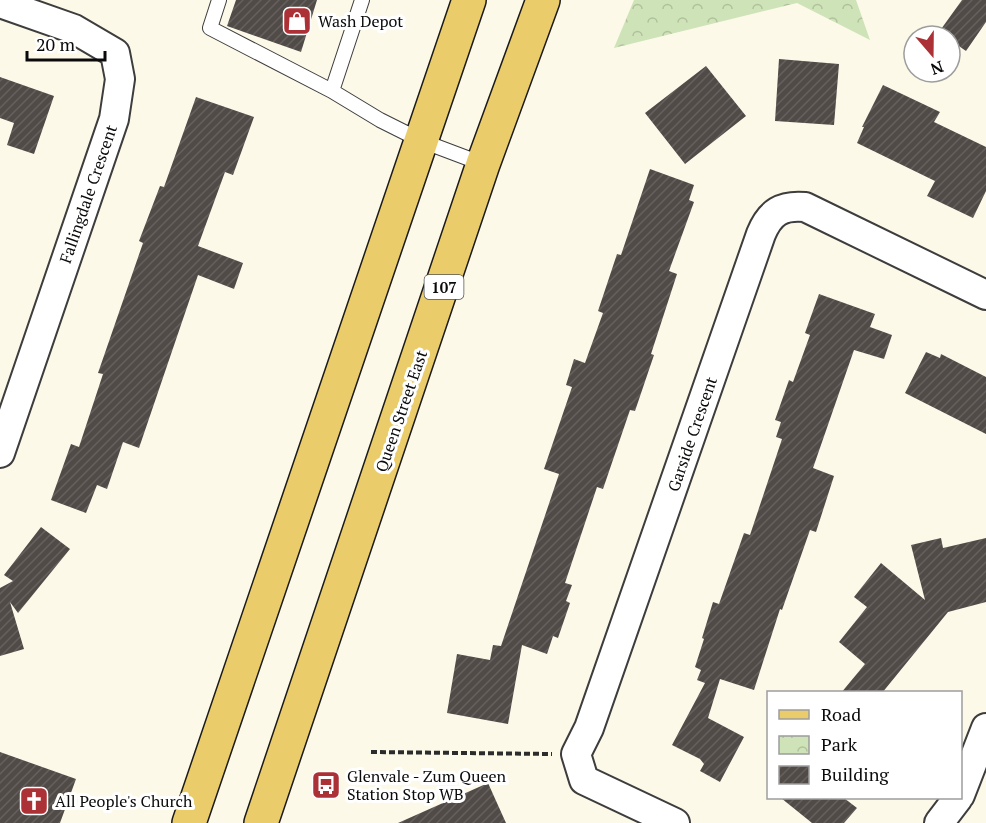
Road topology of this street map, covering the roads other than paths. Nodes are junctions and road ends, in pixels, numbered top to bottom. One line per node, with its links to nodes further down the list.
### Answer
1 (219, 0): 6 (lane)
2 (362, 0): 6 (lane)
3 (469, 0): 7 (main road)
4 (543, 0): 8 (main road, Queen Street East / 107)
5 (0, 3): 10 (street, Fallingdale Crescent)
6 (332, 91): 7 (lane)
7 (422, 141): 8 (lane); 14 (main road)
8 (483, 164): 15 (main road, Queen Street East / 107)
9 (986, 295): 16 (street, Garside Crescent)
10 (0, 453)
11 (986, 728): 12 (street)
12 (962, 788)
13 (957, 799): 17 (street)
14 (189, 823)
15 (261, 823)
16 (675, 823)
17 (939, 823)

